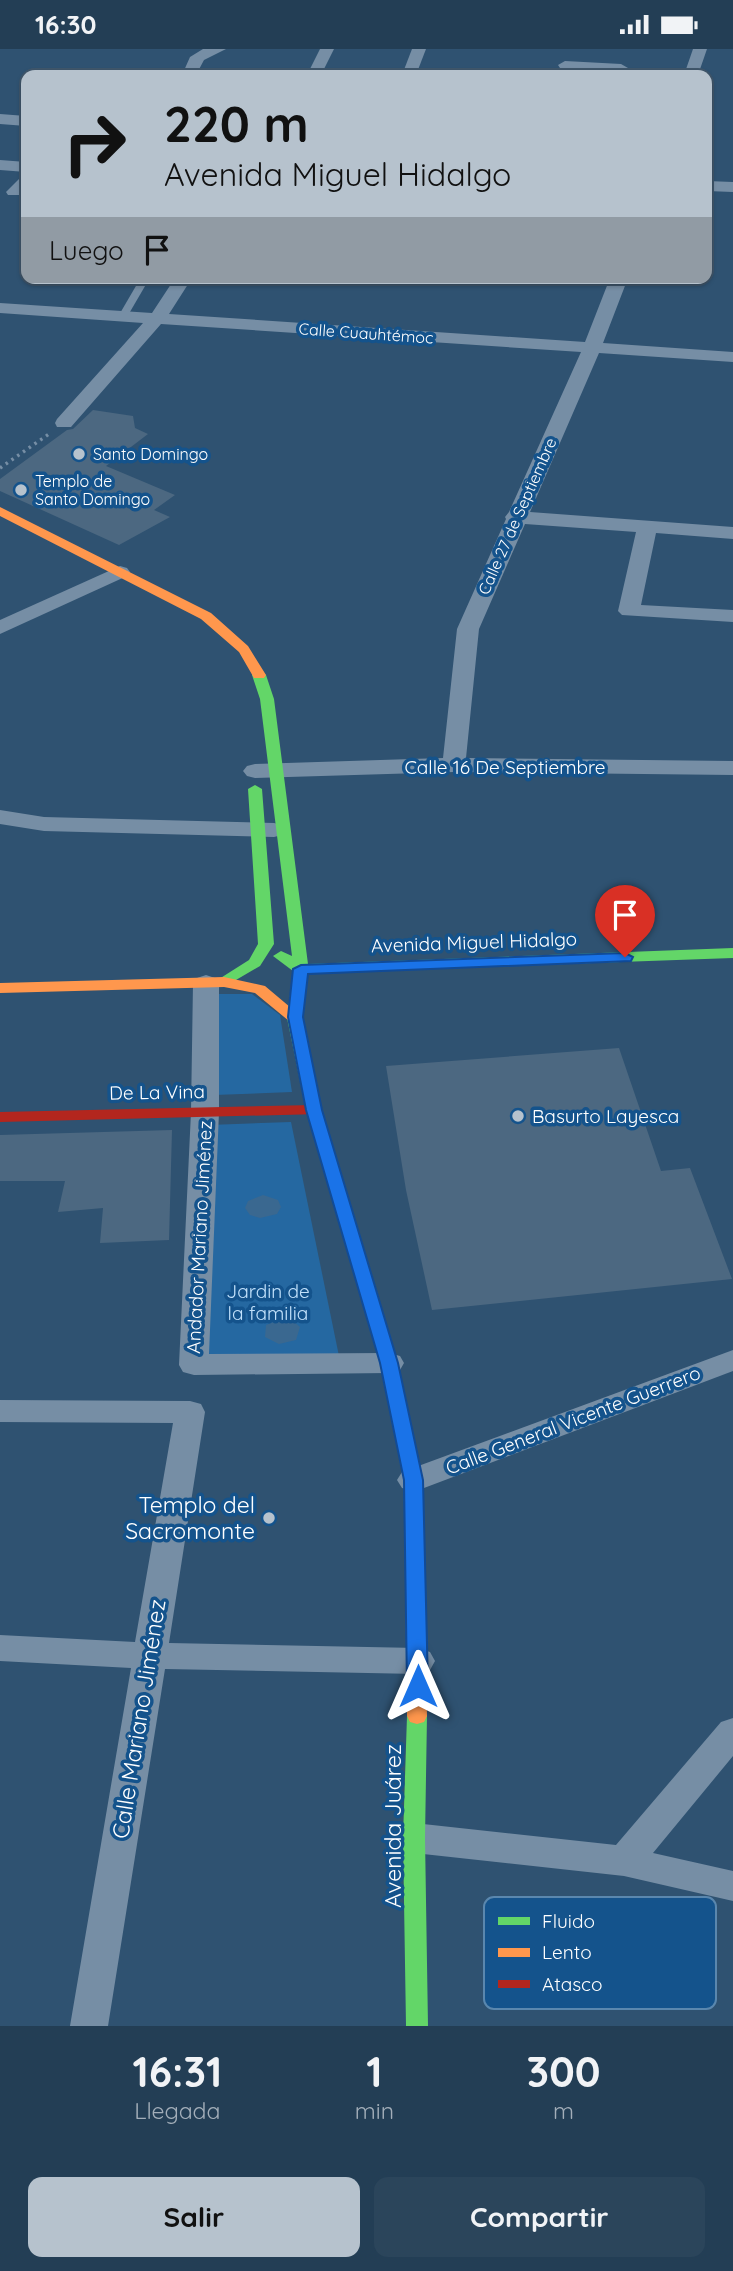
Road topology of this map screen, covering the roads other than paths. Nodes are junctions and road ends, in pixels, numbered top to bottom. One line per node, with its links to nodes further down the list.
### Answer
1 (219, 49): 7 (street)
2 (327, 49): 8 (street)
3 (419, 49): 9 (street)
4 (554, 49): 10 (street)
5 (700, 49): 11 (street)
6 (621, 68): 10 (street)
7 (191, 70)
8 (316, 70)
9 (410, 70)
10 (564, 70)
11 (693, 70)
12 (0, 119): 13 (street)
13 (21, 121)
14 (0, 165): 15 (street)
15 (21, 167)
16 (712, 186): 17 (street)
17 (733, 187)
18 (141, 284): 22 (lane)
19 (180, 284): 23 (street)
20 (617, 284): 24 (street, Calle 27 de Septiembre)
21 (0, 308): 22 (street, Calle Cuauhtémoc)
22 (124, 315): 23 (street, Calle Cuauhtémoc)
23 (158, 317): 24 (street, Calle Cuauhtémoc); 26 (street)
24 (592, 348): 25 (street, Calle Cuauhtémoc); 28 (street, Calle 27 de Septiembre)
25 (733, 357)
26 (64, 423)
27 (0, 511): 32 (main road)
28 (515, 517): 30 (street); 36 (street, Calle 27 de Septiembre)
29 (0, 524): 32 (main road)
30 (647, 527): 31 (street); 33 (street)
31 (733, 533)
32 (113, 576): 34 (street); 35 (main road); 37 (main road)
33 (733, 616)
34 (0, 628)
35 (195, 630)
36 (454, 765): 37 (street, Calle 16 De Septiembre); 38 (street, Calle 16 De Septiembre)
37 (262, 767): 40 (main road); 41 (main road, Avenida Juárez)
38 (733, 768)
39 (0, 817): 40 (street)
40 (257, 830): 41 (street); 42 (main road)
41 (284, 831): 44 (main road, Avenida Juárez)
42 (261, 907): 44 (main road); 45 (main road)
43 (733, 953): 44 (main road, Avenida Miguel Hidalgo)
44 (301, 969): 47 (main road, Avenida Juárez)
45 (215, 982): 46 (main road); 47 (main road); 49 (street, Andador Mariano Jiménez)
46 (0, 988)
47 (295, 1017): 48 (main road, Avenida Juárez)
48 (314, 1110): 49 (main road, De La Vina); 52 (main road, Avenida Juárez)
49 (205, 1112): 50 (main road, De La Vina); 52 (street, Andador Mariano Jiménez)
50 (0, 1117)
51 (733, 1360): 55 (street, Calle General Vicente Guerrero)
52 (389, 1363): 55 (main road, Avenida Juárez)
53 (0, 1411): 54 (street)
54 (190, 1412): 57 (street, Calle Mariano Jiménez)
55 (414, 1480): 58 (main road, Avenida Juárez)
56 (0, 1648): 57 (street)
57 (148, 1656): 58 (street); 63 (street, Calle Mariano Jiménez)
58 (418, 1661): 60 (main road, Avenida Juárez)
59 (733, 1732): 61 (street)
60 (415, 1838): 61 (street); 64 (main road, Avenida Juárez)
61 (624, 1861): 62 (street)
62 (733, 1886)
63 (89, 2026)
64 (417, 2026)

